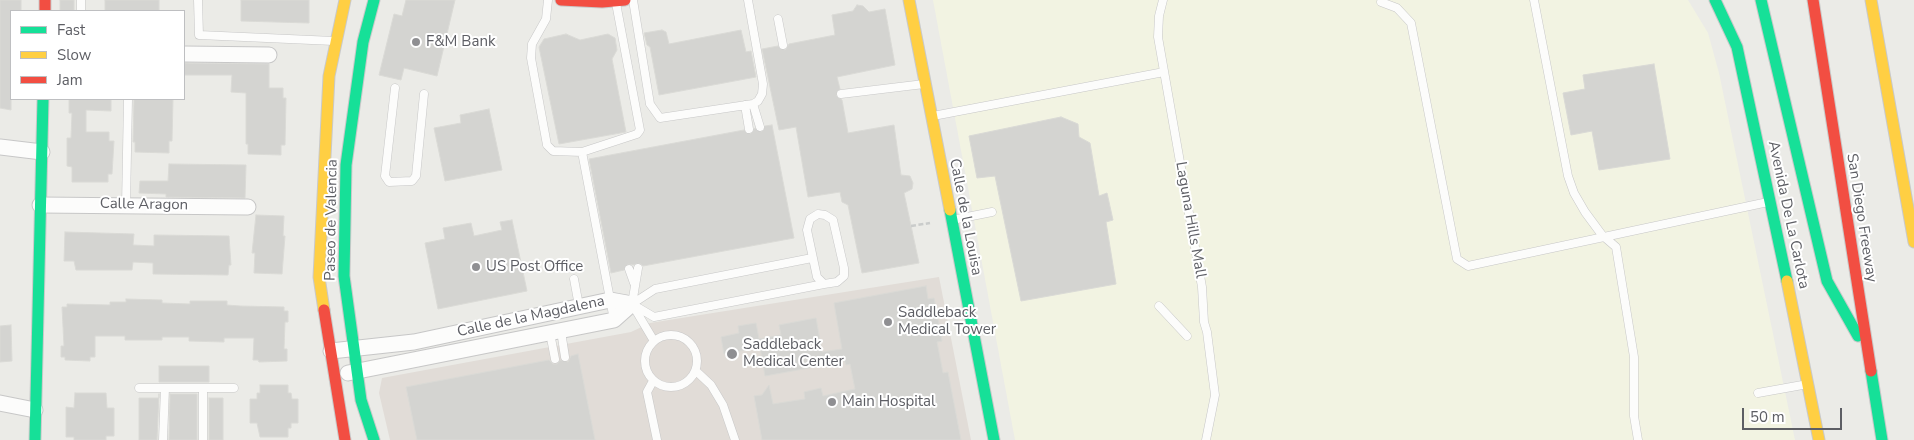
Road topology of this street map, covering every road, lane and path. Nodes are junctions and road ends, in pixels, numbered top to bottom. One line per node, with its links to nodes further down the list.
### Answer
1 (198, 0): 19 (lane)
2 (345, 0): 19 (main road, Paseo de Valencia)
3 (374, 0): 62 (main road, Paseo de Valencia)
4 (548, 0): 37 (lane)
5 (561, 0): 6 (main road)
6 (620, 0): 37 (lane)
7 (633, 0): 31 (lane)
8 (748, 0): 30 (lane)
9 (909, 0): 24 (main road, Calle de la Louisa)
10 (1163, 0): 23 (lane, Laguna Hills Mall)
11 (1391, 0): 17 (lane)
12 (1534, 0): 46 (lane)
13 (1715, 0): 38 (main road, Avenida De La Carlota)
14 (1761, 0): 63 (main road)
15 (1813, 0): 63 (main road, San Diego Freeway)
16 (1871, 0): 47 (main road)
17 (1381, 1): 46 (lane)
18 (778, 19): 20 (lane)
19 (336, 41): 64 (main road, Paseo de Valencia)
20 (783, 45)
21 (185, 54): 22 (street)
22 (269, 55)
23 (1164, 72): 32 (lane); 87 (lane, Laguna Hills Mall)
24 (924, 84): 27 (lane); 32 (main road, Calle de la Louisa)
25 (395, 88): 26 (lane)
26 (424, 94)
27 (841, 94)
28 (43, 100): 36 (main road)
29 (128, 100): 40 (lane)
30 (753, 104): 31 (lane); 33 (lane)
31 (744, 105): 34 (lane)
32 (930, 116): 43 (main road, Calle de la Louisa)
33 (760, 127)
34 (749, 129)
35 (0, 147): 36 (street)
36 (42, 152): 39 (main road)
37 (582, 152): 54 (lane)
38 (1770, 202): 46 (lane); 71 (main road, Avenida De La Carlota)
39 (40, 205): 40 (street, Calle Aragon); 78 (main road)
40 (126, 205): 41 (street, Calle Aragon)
41 (248, 207)
42 (992, 212): 43 (lane)
43 (950, 220): 86 (main road, Calle de la Louisa)
44 (930, 223): 45 (path)
45 (911, 226)
46 (1602, 236): 88 (lane)
47 (1914, 242)
48 (812, 258): 52 (lane); 52 (lane); 55 (lane)
49 (638, 268): 53 (lane)
50 (629, 269): 53 (lane)
51 (574, 279): 56 (lane)
52 (824, 284): 55 (lane)
53 (635, 285): 55 (lane)
54 (610, 300): 55 (street, Calle de la Magdalena); 56 (street, Calle de la Magdalena); 58 (lane)
55 (632, 304): 58 (street, Calle de la Magdalena); 61 (lane)
56 (580, 306): 62 (street, Calle de la Magdalena)
57 (1159, 306): 60 (lane)
58 (614, 320): 59 (street, Calle de la Magdalena)
59 (556, 332): 65 (lane); 66 (lane); 68 (street, Calle de la Magdalena)
60 (1187, 336)
61 (654, 341): 67 (lane); 70 (lane)
62 (354, 347): 64 (street, Calle de la Magdalena); 68 (main road, Paseo de Valencia)
63 (1866, 350): 90 (main road, San Diego Freeway)
64 (331, 352): 69 (main road, Paseo de Valencia)
65 (565, 357)
66 (555, 359)
67 (696, 370): 70 (lane); 85 (lane)
68 (357, 371): 69 (street, Calle de la Magdalena); 83 (main road, Paseo de Valencia)
69 (335, 377): 82 (main road, Paseo de Valencia)
70 (654, 381): 84 (lane)
71 (1808, 384): 76 (lane); 89 (main road, Avenida De La Carlota)
72 (139, 388): 73 (lane)
73 (165, 388): 74 (lane); 80 (lane)
74 (203, 388): 75 (lane); 81 (lane)
75 (234, 388)
76 (1758, 393)
77 (0, 403): 78 (street)
78 (35, 410): 79 (main road)
79 (35, 440)
80 (164, 440)
81 (202, 440)
82 (345, 440)
83 (374, 440)
84 (657, 440)
85 (735, 440)
86 (994, 440)
87 (1206, 440)
88 (1638, 440)
89 (1819, 440)
90 (1882, 440)

